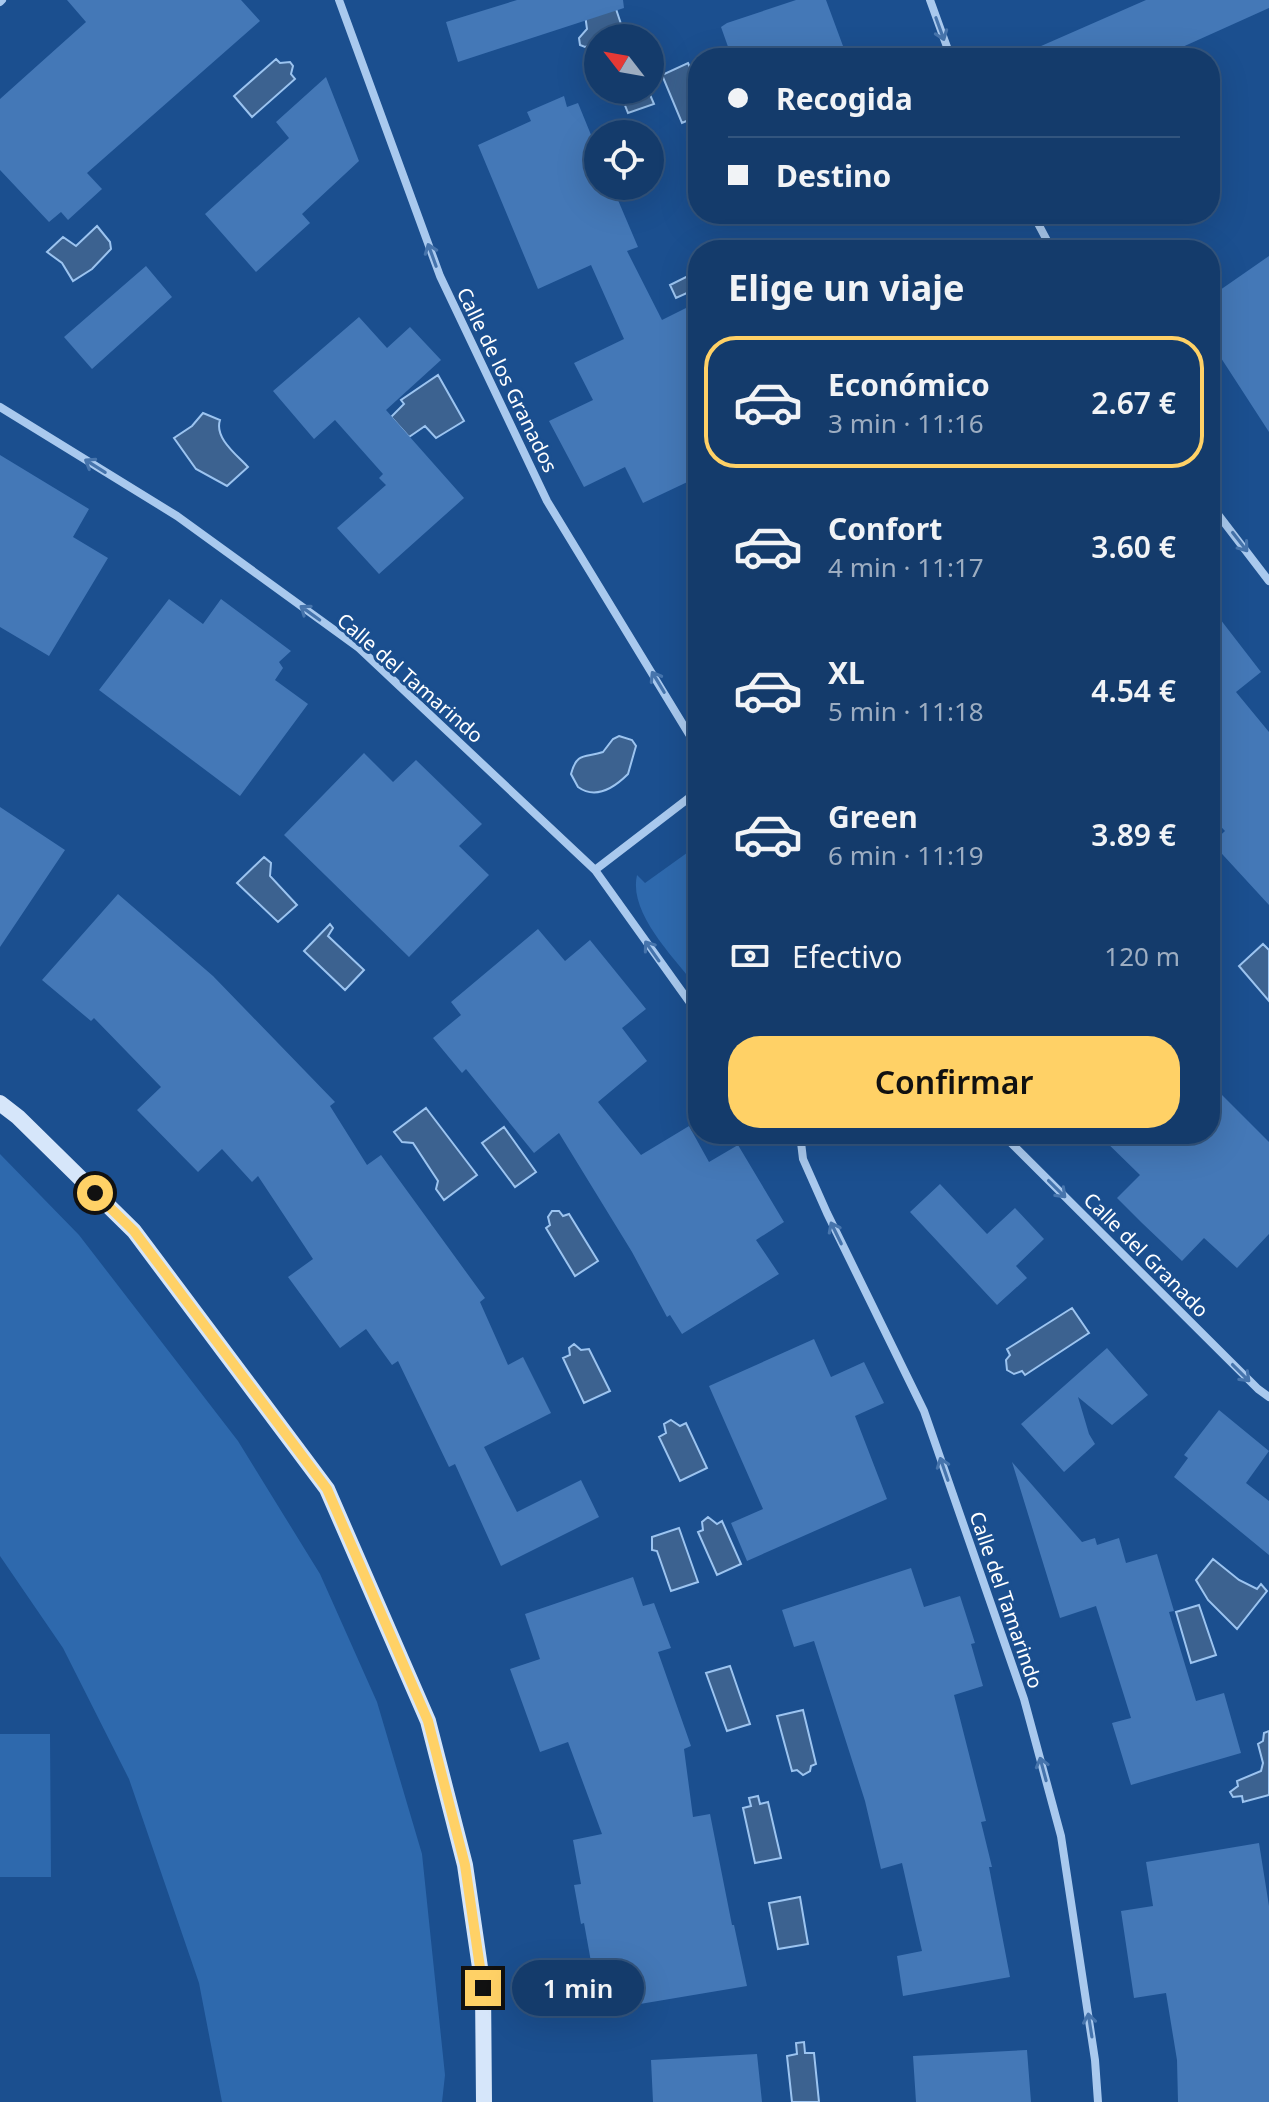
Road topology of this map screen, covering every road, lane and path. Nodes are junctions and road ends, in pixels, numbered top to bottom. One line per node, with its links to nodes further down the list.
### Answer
1 (339, 0): 7 (street, Calle de los Granados, one-way to 1)
2 (930, 0): 3 (street, one-way to 3)
3 (947, 48)
4 (0, 407): 9 (street, Calle del Tamarindo, one-way to 4)
5 (1220, 517): 6 (street, one-way to 6)
6 (1269, 581)
7 (688, 733)
8 (688, 799): 9 (street)
9 (595, 870): 10 (street, Calle del Tamarindo, one-way to 9)
10 (688, 1000)
11 (0, 1103): 15 (street)
12 (801, 1144): 16 (street, Calle del Tamarindo, one-way to 12)
13 (1012, 1144): 14 (street, Calle del Granado, one-way to 14)
14 (1269, 1397)
15 (484, 2102)
16 (1098, 2102)

